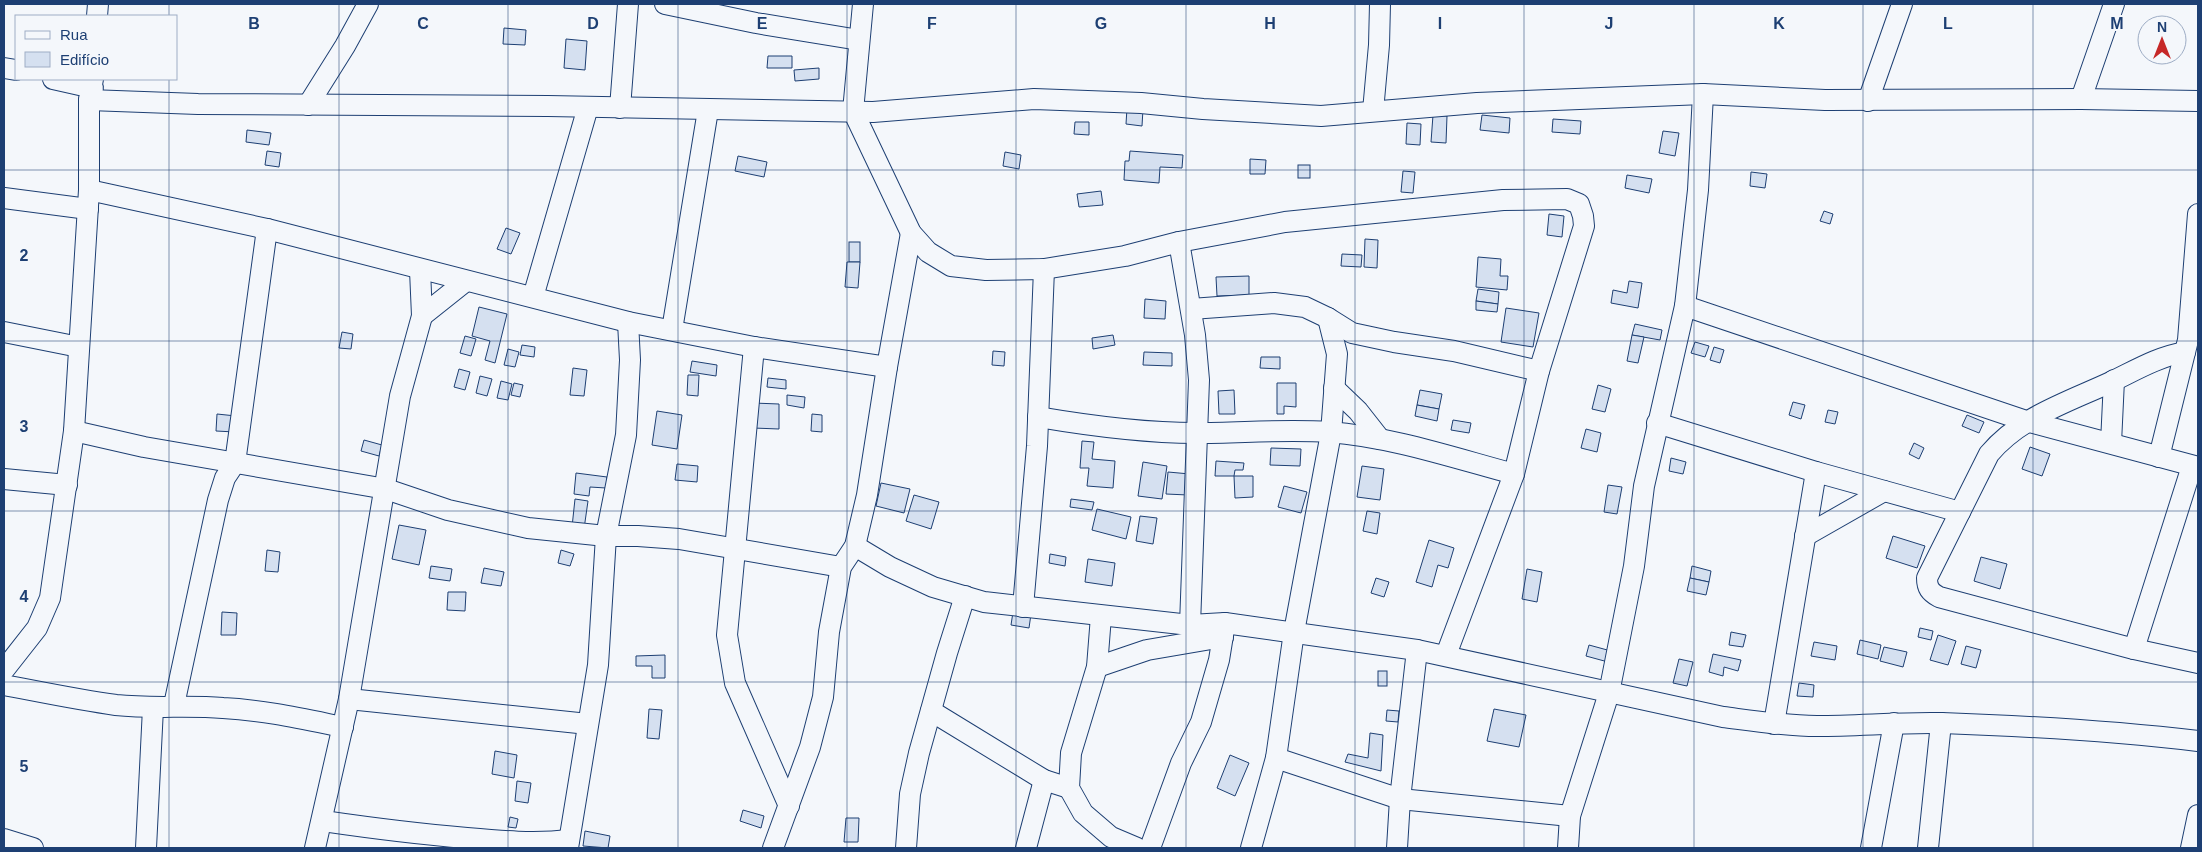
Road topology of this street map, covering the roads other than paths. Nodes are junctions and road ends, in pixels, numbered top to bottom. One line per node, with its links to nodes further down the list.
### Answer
1 (368, 4): 15 (street)
2 (628, 4): 17 (street)
3 (665, 4): 8 (street)
4 (863, 4): 8 (street)
5 (1380, 4): 19 (street)
6 (1902, 4): 13 (street)
7 (2114, 4): 12 (street)
8 (859, 40): 20 (street)
9 (57, 80): 10 (street)
10 (92, 89): 15 (street); 22 (street)
11 (1703, 94): 13 (street); 19 (street); 31 (street)
12 (2081, 99): 13 (street); 14 (street)
13 (1868, 101)
14 (2198, 101)
15 (308, 105): 16 (street)
16 (588, 107): 17 (street); 30 (street)
17 (620, 108): 18 (street)
18 (708, 110): 20 (street); 36 (street)
19 (1373, 111): 20 (street)
20 (853, 112): 25 (street)
21 (4, 198): 22 (street)
22 (89, 200): 24 (street); 40 (street)
23 (2198, 214): 39 (street)
24 (267, 229): 28 (street); 56 (street)
25 (911, 233): 27 (street); 43 (street)
26 (1179, 242): 27 (street); 32 (street); 44 (street)
27 (1044, 269): 47 (street)
28 (420, 270): 29 (street); 33 (street)
29 (466, 281): 30 (street); 33 (street)
30 (533, 297): 35 (street)
31 (1685, 306): 48 (street); 49 (street)
32 (1191, 309): 34 (street); 52 (street)
33 (422, 316): 63 (street)
34 (1328, 318): 38 (street); 42 (street)
35 (628, 322): 36 (street); 67 (street)
36 (672, 330): 41 (street)
37 (4, 332): 40 (street)
38 (1352, 333): 42 (street); 44 (street)
39 (2190, 344): 45 (street); 55 (street)
40 (79, 346): 50 (street)
41 (754, 346): 43 (street); 70 (street)
42 (1337, 354): 46 (street)
43 (887, 367): 69 (street)
44 (1539, 371): 59 (street)
45 (2114, 380): 48 (street); 54 (street)
46 (1334, 388): 51 (street); 53 (street)
47 (1038, 417): 52 (street); 73 (street)
48 (2026, 421): 54 (street); 66 (street)
49 (1657, 423): 58 (street); 86 (street)
50 (74, 431): 56 (street); 62 (street)
51 (1331, 432): 52 (street); 53 (street); 77 (street)
52 (1197, 433): 75 (street)
53 (1380, 439): 59 (street)
54 (2111, 443): 55 (street)
55 (2159, 457): 57 (street)
56 (235, 463): 63 (street); 88 (street)
57 (2195, 467): 79 (street)
58 (1816, 472): 61 (street); 65 (street)
59 (1514, 474): 81 (street)
60 (4, 479): 62 (street)
61 (1844, 480): 64 (street); 65 (street)
62 (67, 485): 78 (street)
63 (386, 489): 67 (street); 87 (street)
64 (1884, 491): 66 (street); 68 (street)
65 (1810, 506): 68 (street)
66 (1960, 512): 79 (street)
67 (606, 536): 70 (street); 93 (street)
68 (1805, 536): 94 (street)
69 (855, 546): 71 (street); 72 (street)
70 (735, 548): 71 (street); 101 (street)
71 (841, 567): 101 (street)
72 (965, 596): 73 (street); 90 (street)
73 (1023, 607): 74 (street)
74 (1100, 616): 75 (street); 83 (street)
75 (1190, 625): 76 (street)
76 (1224, 630): 77 (street); 83 (street); 115 (street)
77 (1294, 632): 80 (street); 97 (street)
78 (13, 648): 84 (street)
79 (2134, 649): 82 (street)
80 (1417, 650): 81 (street); 100 (street)
81 (1446, 655): 86 (street)
82 (2198, 663)
83 (1097, 667): 99 (street)
84 (4, 670)
85 (4, 685): 89 (street)
86 (1609, 693): 94 (street); 103 (street)
87 (350, 699): 93 (street); 95 (street)
88 (174, 705): 89 (street); 95 (street)
89 (153, 708): 109 (street)
90 (931, 712): 98 (street); 112 (street)
91 (1894, 723): 92 (street); 94 (street); 120 (street)
92 (1942, 723): 96 (street); 121 (street)
93 (588, 724): 107 (street)
94 (1774, 724)
95 (343, 727): 104 (street)
96 (2198, 741)
97 (1276, 758): 100 (street); 116 (street)
98 (1044, 780): 99 (street); 113 (street)
99 (1069, 788): 114 (street)
100 (1400, 799): 103 (street); 105 (street)
101 (789, 806): 111 (street)
102 (2198, 815): 122 (street)
103 (1570, 816): 119 (street)
104 (323, 820): 107 (street); 110 (street)
105 (1398, 826): 117 (street); 118 (street)
106 (4, 839): 108 (street)
107 (569, 844)
108 (33, 848)
109 (146, 848)
110 (315, 848)
111 (773, 848)
112 (906, 848)
113 (1026, 848)
114 (1137, 848)
115 (1150, 848)
116 (1251, 848)
117 (1382, 848)
118 (1397, 848)
119 (1568, 848)
120 (1871, 848)
121 (1928, 848)
122 (2191, 848)

